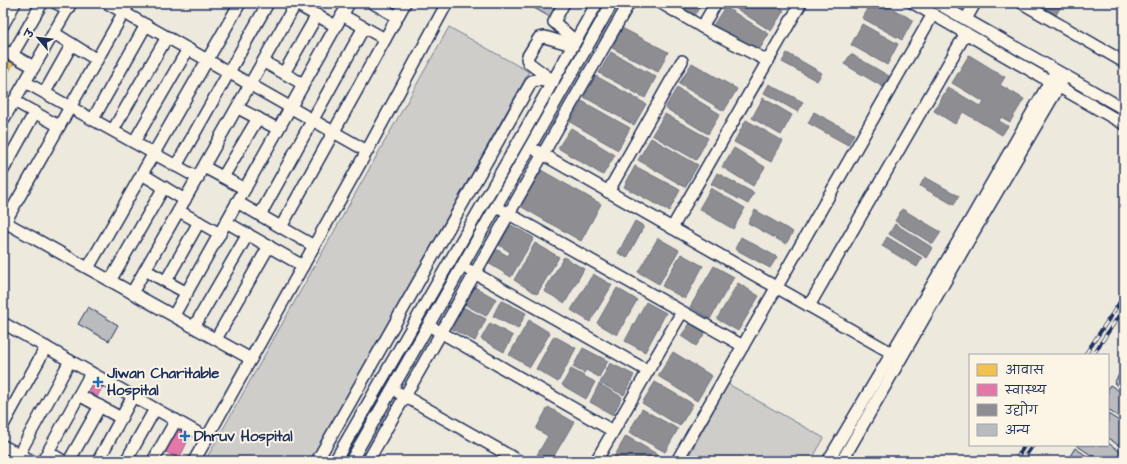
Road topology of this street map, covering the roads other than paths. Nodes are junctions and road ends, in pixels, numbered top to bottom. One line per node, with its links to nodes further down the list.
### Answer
1 (15, 3): 31 (street)
2 (42, 3): 43 (street)
3 (56, 3): 23 (street)
4 (107, 3): 25 (street)
5 (240, 3): 45 (street)
6 (268, 3): 51 (street)
7 (296, 3): 27 (street); 48 (street)
8 (349, 3): 28 (street)
9 (405, 3): 29 (street)
10 (447, 3): 78 (street)
11 (564, 3): 40 (street)
12 (596, 3): 40 (street)
13 (612, 3): 77 (street)
14 (629, 3): 80 (street)
15 (660, 3): 35 (street)
16 (716, 3): 35 (street)
17 (801, 3): 47 (street)
18 (913, 3): 26 (street)
19 (937, 3): 24 (street)
20 (975, 3): 30 (street)
21 (1022, 3): 49 (street)
22 (375, 4): 29 (street)
23 (70, 6): 36 (street)
24 (949, 6): 26 (street); 30 (street)
25 (126, 8): 32 (street); 44 (street)
26 (932, 12): 37 (street); 112 (street)
27 (317, 15): 33 (street); 52 (street)
28 (342, 15): 33 (street); 34 (street)
29 (397, 17): 39 (street)
30 (966, 20): 53 (street)
31 (3, 25)
32 (146, 25): 38 (street); 68 (street)
33 (336, 26): 56 (street)
34 (364, 27): 39 (street); 69 (street)
35 (702, 27): 47 (street)
36 (54, 33): 41 (street); 50 (street)
37 (966, 33): 57 (street); 115 (street)
38 (167, 37): 42 (street); 73 (street)
39 (385, 39): 74 (street)
40 (574, 43): 55 (street); 55 (street)
41 (72, 44): 44 (street); 59 (street)
42 (188, 49): 45 (street); 76 (street)
43 (7, 52): 50 (street)
44 (97, 60): 61 (street)
45 (208, 60): 51 (street); 79 (street)
46 (682, 61): 89 (street)
47 (768, 61): 100 (street)
48 (264, 62): 52 (street); 58 (street)
49 (1124, 62)
50 (34, 67): 54 (street)
51 (229, 73): 58 (street); 81 (street)
52 (284, 73): 56 (street)
53 (1061, 74): 57 (street); 64 (street)
54 (25, 82): 59 (street); 60 (street)
55 (553, 82): 75 (street); 152 (street)
56 (303, 84): 62 (street)
57 (1054, 84): 70 (street); 125 (street)
58 (251, 85): 62 (street); 63 (street)
59 (45, 92): 61 (street)
60 (14, 101): 65 (street); 66 (street)
61 (70, 106): 68 (street); 71 (street)
62 (291, 107): 69 (street); 72 (street)
63 (238, 108): 67 (street); 82 (street)
64 (1124, 109)
65 (35, 112): 71 (street); 83 (street)
66 (5, 113)
67 (258, 118): 72 (street); 85 (street)
68 (93, 119): 73 (street)
69 (313, 120): 74 (street); 95 (street)
70 (1124, 124)
71 (59, 126): 96 (street)
72 (278, 129): 88 (street)
73 (113, 130): 76 (street)
74 (333, 132): 78 (street); 99 (street)
75 (519, 141): 77 (street); 130 (street)
76 (134, 142): 79 (street)
77 (530, 148): 80 (street); 92 (street)
78 (367, 151): 104 (street)
79 (154, 153): 81 (street); 84 (street)
80 (543, 154): 89 (street); 94 (street)
81 (176, 166): 86 (street)
82 (204, 167): 85 (street); 86 (street)
83 (3, 170)
84 (142, 174): 87 (street); 107 (street)
85 (223, 177): 88 (street)
86 (198, 178): 90 (street)
87 (164, 187): 90 (street); 110 (street)
88 (245, 188): 91 (street)
89 (608, 192): 100 (street)
90 (185, 200): 93 (street)
91 (237, 202): 95 (street); 98 (street)
92 (496, 207): 94 (street); 106 (street)
93 (179, 211): 97 (street); 108 (street)
94 (509, 214): 109 (street); 116 (street)
95 (260, 215): 99 (street)
96 (4, 222): 107 (street)
97 (199, 222): 101 (street); 111 (street)
98 (226, 222): 101 (street); 102 (street)
99 (280, 227): 104 (street)
100 (672, 228): 112 (street)
101 (220, 234): 114 (street)
102 (248, 234): 103 (street); 120 (street)
103 (269, 246): 105 (street); 122 (street)
104 (314, 246): 105 (street)
105 (303, 266): 126 (street)
106 (462, 266): 109 (street); 119 (street)
107 (88, 268): 110 (street)
108 (145, 270): 111 (street); 113 (street)
109 (475, 273): 121 (street); 128 (street)
110 (110, 281): 113 (street)
111 (166, 281): 114 (street)
112 (776, 288): 115 (street); 123 (street)
113 (132, 293): 117 (street)
114 (186, 293): 117 (street)
115 (809, 306): 125 (street)
116 (682, 312): 123 (street); 128 (street)
117 (174, 315): 120 (street)
118 (3, 323): 124 (street)
119 (429, 325): 121 (street); 131 (street)
120 (194, 327): 122 (street)
121 (441, 333): 134 (street); 140 (street)
122 (216, 339): 126 (street)
123 (743, 346): 158 (street)
124 (46, 347): 127 (street); 139 (street)
125 (896, 356): 159 (street); 160 (street)
126 (251, 359): 141 (street)
127 (70, 361): 129 (street); 143 (street)
128 (648, 371): 140 (street)
129 (91, 373): 132 (street); 133 (street)
130 (380, 382): 131 (street); 153 (street)
131 (392, 389): 134 (street); 154 (street)
132 (79, 394): 135 (street); 144 (street)
133 (133, 396): 136 (street); 137 (street)
134 (405, 396): 155 (street); 156 (street)
135 (100, 406): 137 (street); 147 (street)
136 (155, 409): 138 (street); 149 (street)
137 (121, 418): 148 (street)
138 (176, 420): 141 (street); 150 (street)
139 (3, 425)
140 (613, 432): 157 (street)
141 (207, 438): 151 (street)
142 (3, 446): 143 (street)
143 (19, 454): 145 (street)
144 (46, 457): 146 (street)
145 (32, 461)
146 (63, 461)
147 (69, 461)
148 (98, 461)
149 (126, 461)
150 (152, 461)
151 (194, 461)
152 (317, 461)
153 (335, 461)
154 (351, 461)
155 (368, 461)
156 (519, 461)
157 (596, 461)
158 (677, 461)
159 (828, 461)
160 (842, 461)

